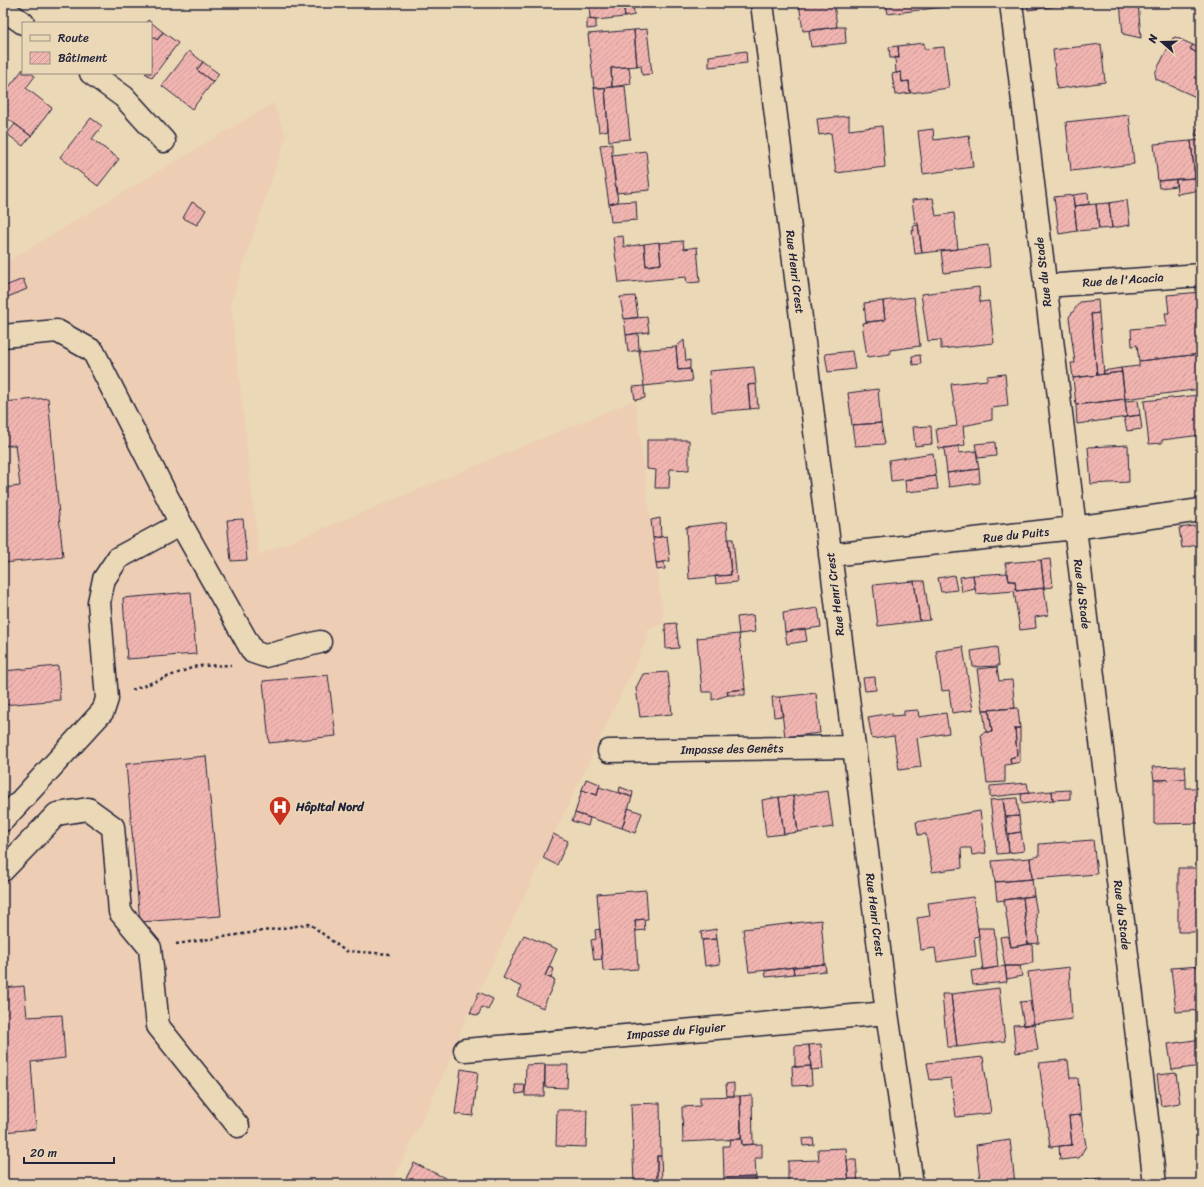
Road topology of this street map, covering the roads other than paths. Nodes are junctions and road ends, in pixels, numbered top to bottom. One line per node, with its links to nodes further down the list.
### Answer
1 (762, 3): 13 (street, Rue Henri Crest)
2 (1011, 3): 8 (street, Rue du Stade)
3 (3, 9): 4 (street)
4 (22, 22)
5 (92, 74): 6 (street)
6 (164, 141)
7 (1201, 275): 8 (street, Rue de l'Acacia)
8 (1045, 286): 12 (street, Rue du Stade)
9 (3, 336): 11 (street)
10 (1201, 510): 12 (street, Rue du Puits)
11 (181, 524): 14 (street); 17 (street)
12 (1074, 528): 13 (street, Rue du Puits); 23 (street, Rue du Stade)
13 (830, 555): 15 (street, Rue Henri Crest)
14 (320, 642)
15 (854, 747): 16 (street, Impasse des Genêts); 19 (street, Rue Henri Crest)
16 (609, 751)
17 (3, 820)
18 (3, 870): 21 (street)
19 (887, 1013): 20 (street, Impasse du Figuier); 22 (street, Rue Henri Crest)
20 (465, 1050)
21 (238, 1126)
22 (912, 1184)
23 (1155, 1184)

